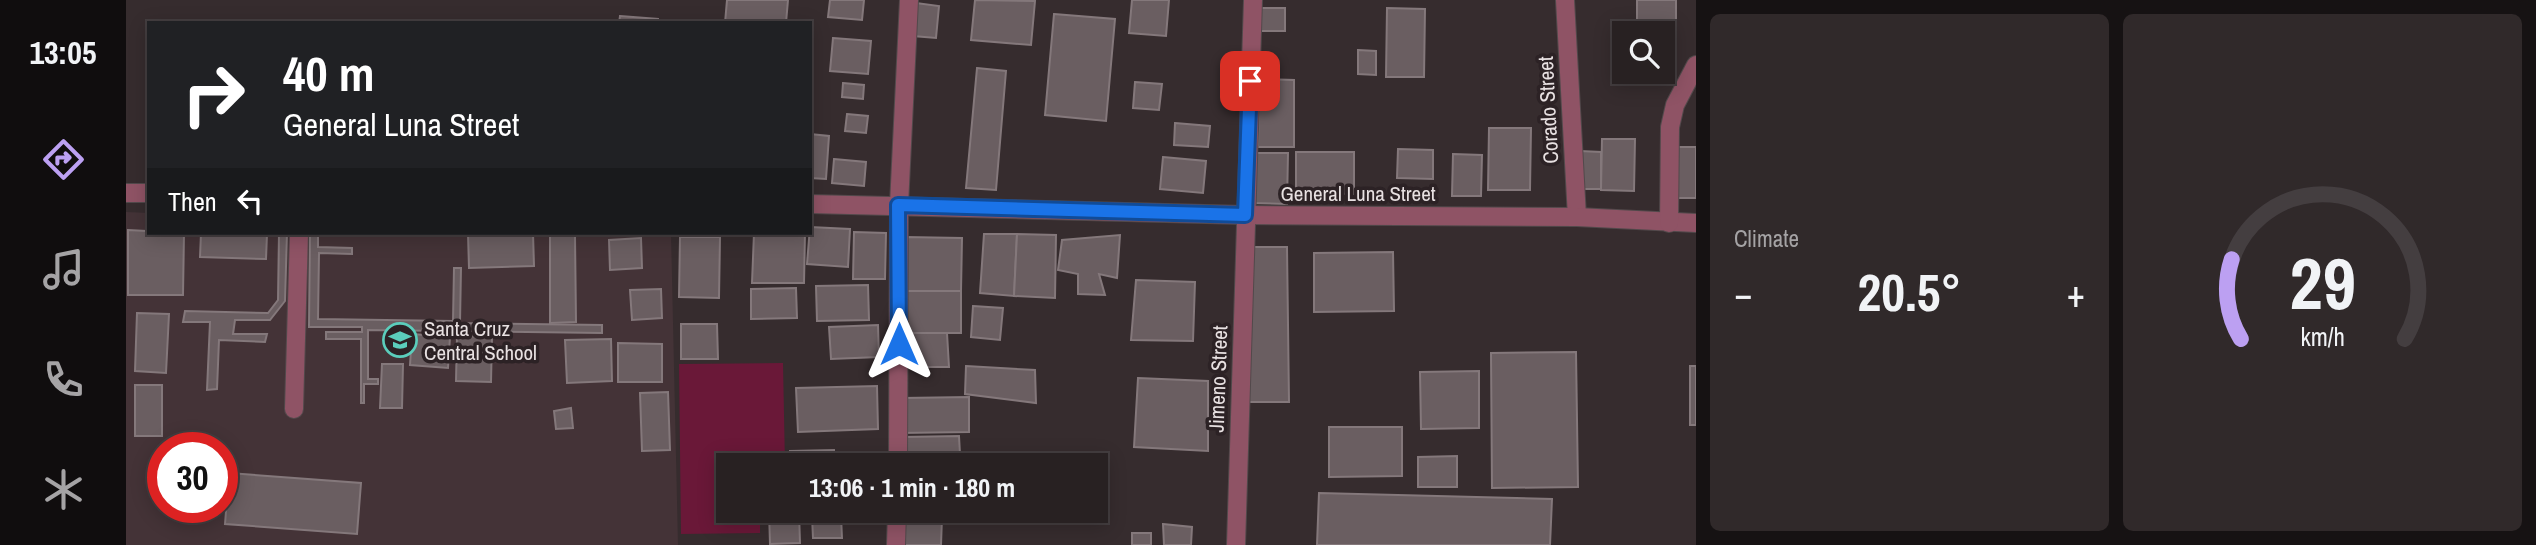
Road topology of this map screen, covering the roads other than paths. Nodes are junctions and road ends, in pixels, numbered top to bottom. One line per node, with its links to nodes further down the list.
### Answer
1 (909, 0): 8 (street)
2 (1253, 0): 9 (street, Jimeno Street)
3 (1565, 0): 10 (street, Corado Street)
4 (1696, 65): 11 (street)
5 (126, 193): 6 (street)
6 (147, 193)
7 (812, 204): 8 (street, General Luna Street)
8 (898, 205): 9 (street, General Luna Street); 15 (street)
9 (1245, 215): 10 (street, General Luna Street); 18 (street, Jimeno Street)
10 (1577, 216): 11 (street, General Luna Street)
11 (1669, 223): 12 (street, General Luna Street)
12 (1696, 223)
13 (299, 235): 14 (street)
14 (294, 409)
15 (898, 453)
16 (897, 523): 17 (street)
17 (896, 545)
18 (1236, 545)

